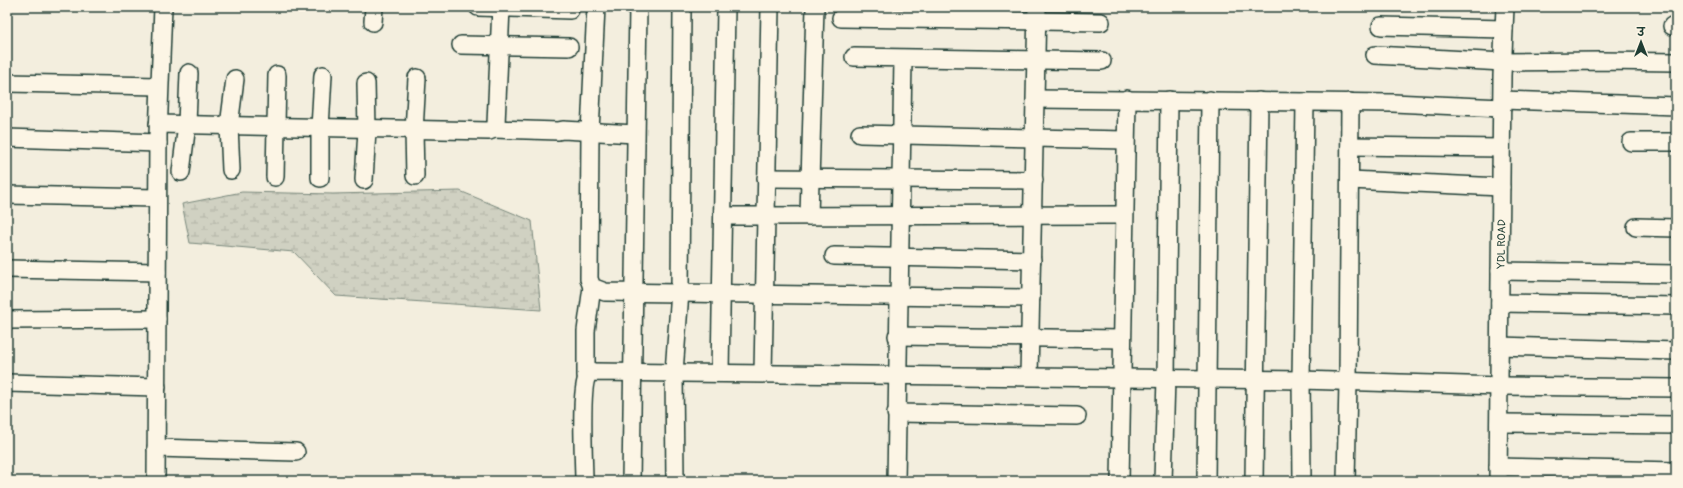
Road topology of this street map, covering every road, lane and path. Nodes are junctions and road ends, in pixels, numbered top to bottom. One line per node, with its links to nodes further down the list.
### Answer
1 (163, 7): 34 (street)
2 (478, 7): 3 (street)
3 (501, 7): 11 (street); 18 (street)
4 (596, 7): 52 (street)
5 (638, 7): 53 (street)
6 (682, 7): 94 (street)
7 (726, 7): 79 (street)
8 (770, 7): 69 (street)
9 (815, 7): 70 (street)
10 (1505, 7): 16 (street, YDL ROAD)
11 (570, 10)
12 (1037, 14): 13 (street); 14 (street); 23 (street)
13 (841, 18)
14 (1101, 22)
15 (1381, 26): 16 (street)
16 (1504, 29): 25 (street, YDL ROAD)
17 (461, 45): 18 (street)
18 (499, 47): 19 (street); 49 (street)
19 (569, 47)
20 (1375, 54): 25 (street)
21 (854, 57): 22 (street)
22 (903, 58): 23 (street); 55 (street)
23 (1037, 60): 24 (street); 35 (street)
24 (1102, 61)
25 (1503, 62): 26 (street); 42 (street, YDL ROAD)
26 (1676, 62)
27 (190, 73): 45 (street)
28 (277, 75): 47 (street)
29 (323, 75): 48 (street)
30 (417, 78): 51 (street)
31 (235, 79): 46 (street)
32 (7, 83): 34 (street)
33 (366, 83): 50 (street)
34 (159, 86): 44 (street)
35 (1036, 99): 36 (street); 57 (street)
36 (1127, 99): 37 (street); 58 (street)
37 (1169, 100): 38 (street); 117 (street)
38 (1210, 100): 39 (street); 118 (street)
39 (1259, 101): 40 (street); 119 (street)
40 (1305, 102): 41 (street); 120 (street)
41 (1350, 102): 42 (street); 62 (street)
42 (1502, 104): 43 (street); 63 (street, YDL ROAD)
43 (1676, 106)
44 (158, 124): 45 (street); 61 (street)
45 (187, 124): 46 (street); 65 (street)
46 (229, 126): 47 (street); 64 (street)
47 (277, 127): 48 (street); 67 (street)
48 (320, 128): 50 (street); 68 (street)
49 (494, 129): 51 (street); 52 (street)
50 (367, 130): 51 (street); 71 (street)
51 (414, 130): 66 (street)
52 (590, 132): 53 (street); 93 (street)
53 (635, 134): 95 (street)
54 (860, 134): 55 (street)
55 (901, 136): 57 (street); 72 (street)
56 (7, 138): 61 (street)
57 (1035, 138): 58 (street); 73 (street)
58 (1125, 140): 78 (street)
59 (1631, 142): 60 (street)
60 (1676, 142)
61 (158, 143): 77 (street)
62 (1350, 146): 63 (street); 74 (street)
63 (1501, 148): 75 (street, YDL ROAD)
64 (231, 170)
65 (181, 172)
66 (415, 176)
67 (275, 177)
68 (320, 178)
69 (766, 178): 70 (street); 80 (street)
70 (811, 178): 72 (street); 81 (street)
71 (364, 180)
72 (900, 180): 73 (street); 82 (street)
73 (1034, 180): 83 (street)
74 (1350, 180): 75 (street); 121 (street)
75 (1501, 187): 90 (street, YDL ROAD)
76 (7, 195): 77 (street)
77 (157, 198): 91 (street)
78 (1124, 215): 83 (street); 106 (street)
79 (723, 216): 80 (street); 96 (street)
80 (765, 216): 81 (street); 97 (street)
81 (810, 216): 82 (street)
82 (900, 216): 83 (street); 87 (street)
83 (1033, 217): 88 (street)
84 (1636, 227): 85 (street)
85 (1676, 228)
86 (834, 256): 87 (street)
87 (899, 257): 88 (street); 98 (street)
88 (1032, 260): 99 (street)
89 (7, 269): 91 (street)
90 (1500, 271): 92 (street); 100 (street, YDL ROAD)
91 (157, 272): 102 (street)
92 (1676, 274)
93 (592, 287): 95 (street); 114 (street)
94 (680, 292): 95 (street); 96 (street); 110 (street)
95 (634, 293): 109 (street)
96 (722, 294): 97 (street); 111 (street)
97 (764, 295): 98 (street); 112 (street)
98 (898, 297): 99 (street); 104 (street)
99 (1031, 298): 105 (street)
100 (1500, 303): 101 (street); 107 (street, YDL ROAD)
101 (1676, 306)
102 (157, 319): 103 (street); 124 (street)
103 (7, 320)
104 (897, 336): 105 (street); 113 (street)
105 (1030, 338): 106 (street); 115 (street)
106 (1122, 338): 116 (street)
107 (1500, 346): 108 (street); 123 (street, YDL ROAD)
108 (1676, 351)
109 (632, 372): 110 (street); 114 (street); 136 (street)
110 (674, 372): 111 (street); 137 (street)
111 (720, 373): 112 (street)
112 (763, 373): 113 (street)
113 (897, 375): 115 (street); 126 (street)
114 (586, 376): 135 (street)
115 (1029, 376): 116 (street)
116 (1121, 377): 117 (street); 139 (street)
117 (1166, 378): 118 (street); 140 (street)
118 (1206, 378): 119 (street); 141 (street)
119 (1255, 379): 120 (street); 142 (street)
120 (1301, 380): 121 (street); 143 (street)
121 (1348, 381): 123 (street); 144 (street)
122 (7, 383): 124 (street)
123 (1499, 386): 125 (street); 128 (street, YDL ROAD)
124 (157, 387): 130 (street)
125 (1676, 388)
126 (896, 412): 127 (street); 138 (street)
127 (1077, 416)
128 (1499, 423): 129 (street); 133 (street, YDL ROAD)
129 (1676, 425)
130 (156, 448): 131 (street); 134 (street)
131 (296, 452)
132 (1676, 471): 133 (street)
133 (1498, 474)
134 (156, 481)
135 (584, 481)
136 (631, 481)
137 (676, 481)
138 (896, 481)
139 (1120, 481)
140 (1163, 481)
141 (1206, 481)
142 (1254, 481)
143 (1302, 481)
144 (1346, 481)

